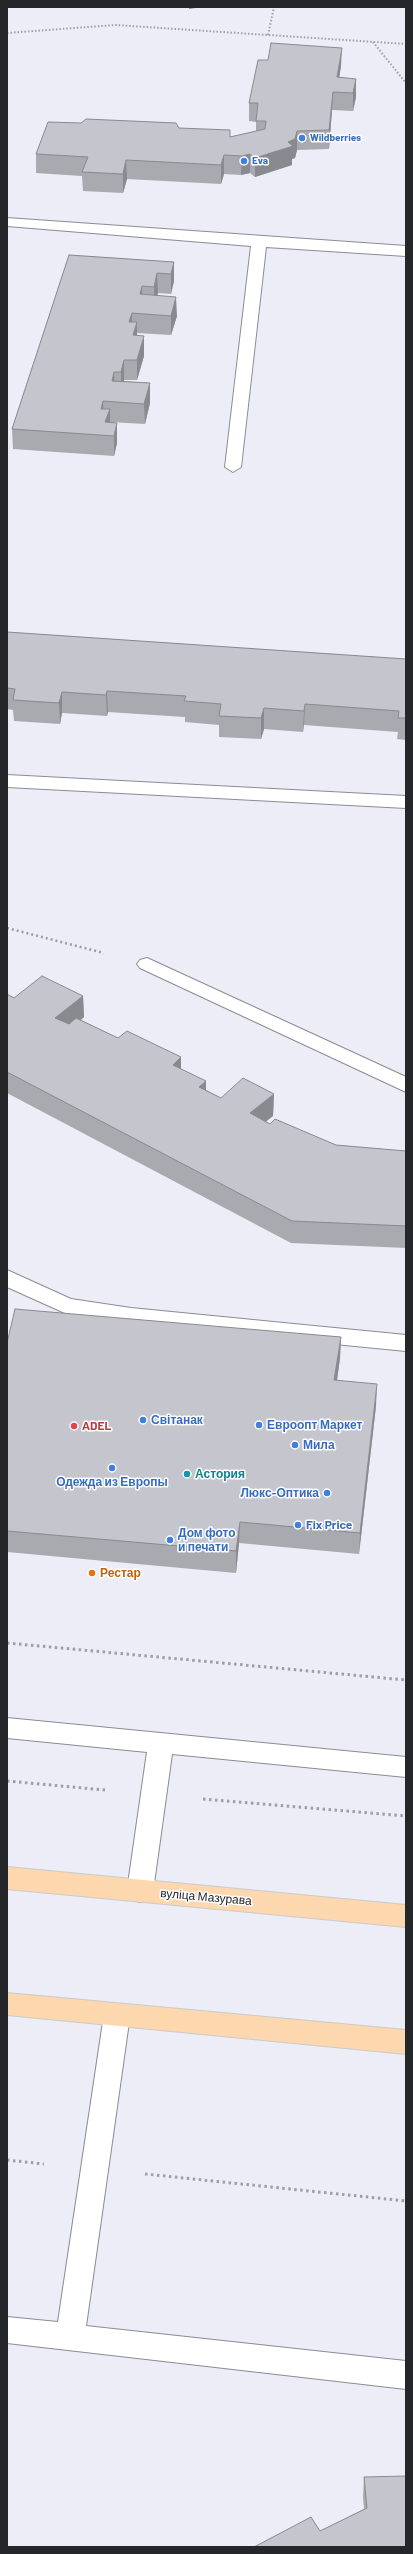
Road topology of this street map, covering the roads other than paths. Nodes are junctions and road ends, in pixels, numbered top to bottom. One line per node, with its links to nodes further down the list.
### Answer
1 (7, 222): 2 (lane)
2 (259, 242): 3 (lane); 4 (lane)
3 (406, 251)
4 (233, 467)
5 (7, 781): 6 (lane)
6 (406, 802)
7 (147, 964): 8 (lane)
8 (406, 1086)
9 (7, 1278): 10 (lane)
10 (406, 1343)
11 (7, 1728): 12 (lane)
12 (161, 1743): 13 (lane); 15 (lane)
13 (406, 1767)
14 (7, 1878): 15 (main road, вуліца Мазурава)
15 (140, 1891): 16 (main road, вуліца Мазурава)
16 (406, 1916)
17 (7, 2004): 18 (main road)
18 (117, 2015): 19 (main road); 21 (lane)
19 (406, 2042)
20 (7, 2330): 21 (lane)
21 (70, 2337): 22 (lane)
22 (406, 2375)

